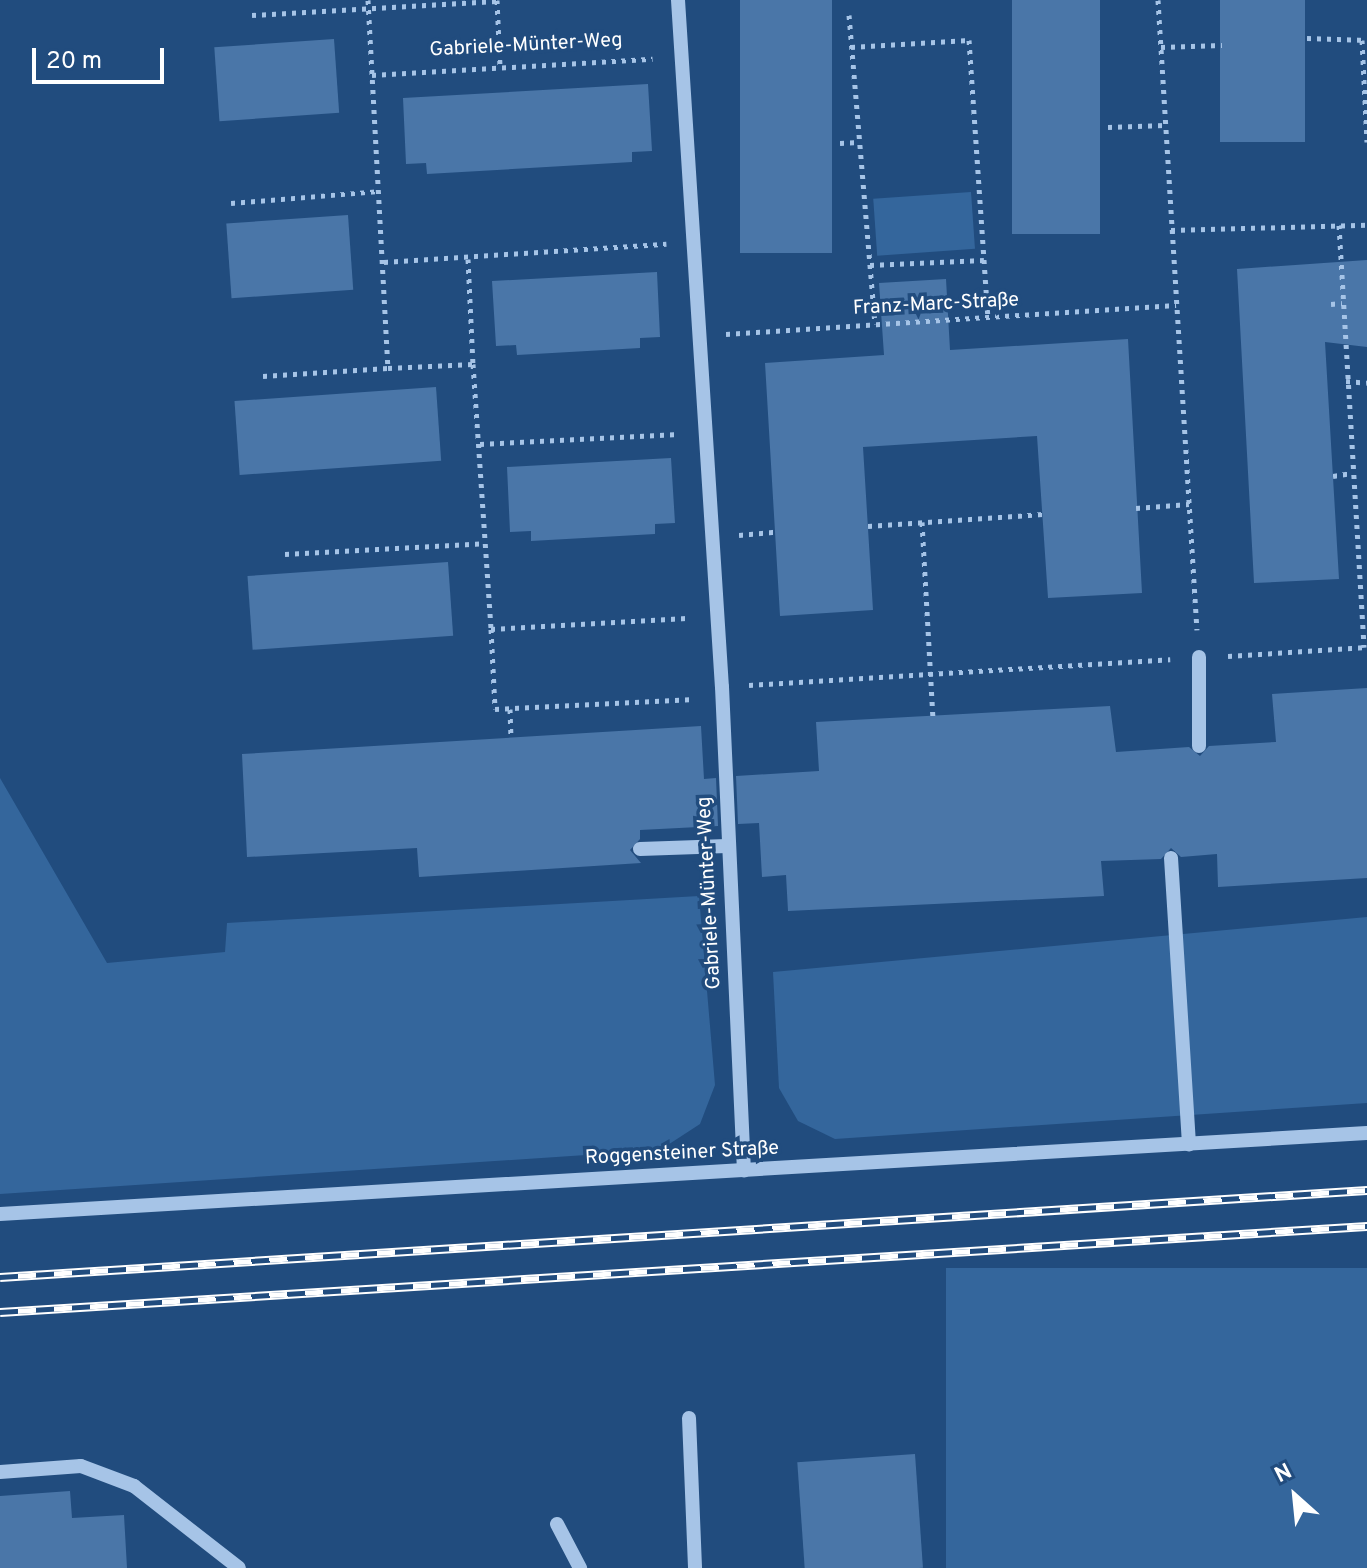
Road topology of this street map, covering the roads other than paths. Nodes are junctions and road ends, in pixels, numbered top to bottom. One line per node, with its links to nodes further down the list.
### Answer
1 (678, 0): 4 (street, Gabriele-Münter-Weg)
2 (1199, 657): 3 (street)
3 (1199, 746)
4 (727, 846): 5 (street); 9 (street, Gabriele-Münter-Weg)
5 (640, 849)
6 (1171, 858): 8 (street)
7 (1367, 1133): 8 (street, Roggensteiner Straße)
8 (1189, 1144): 9 (street, Roggensteiner Straße)
9 (744, 1170): 10 (street, Roggensteiner Straße)
10 (0, 1214)
11 (689, 1418): 16 (street)
12 (0, 1472): 14 (street)
13 (557, 1524): 15 (street)
14 (239, 1568)
15 (580, 1568)
16 (695, 1568)

